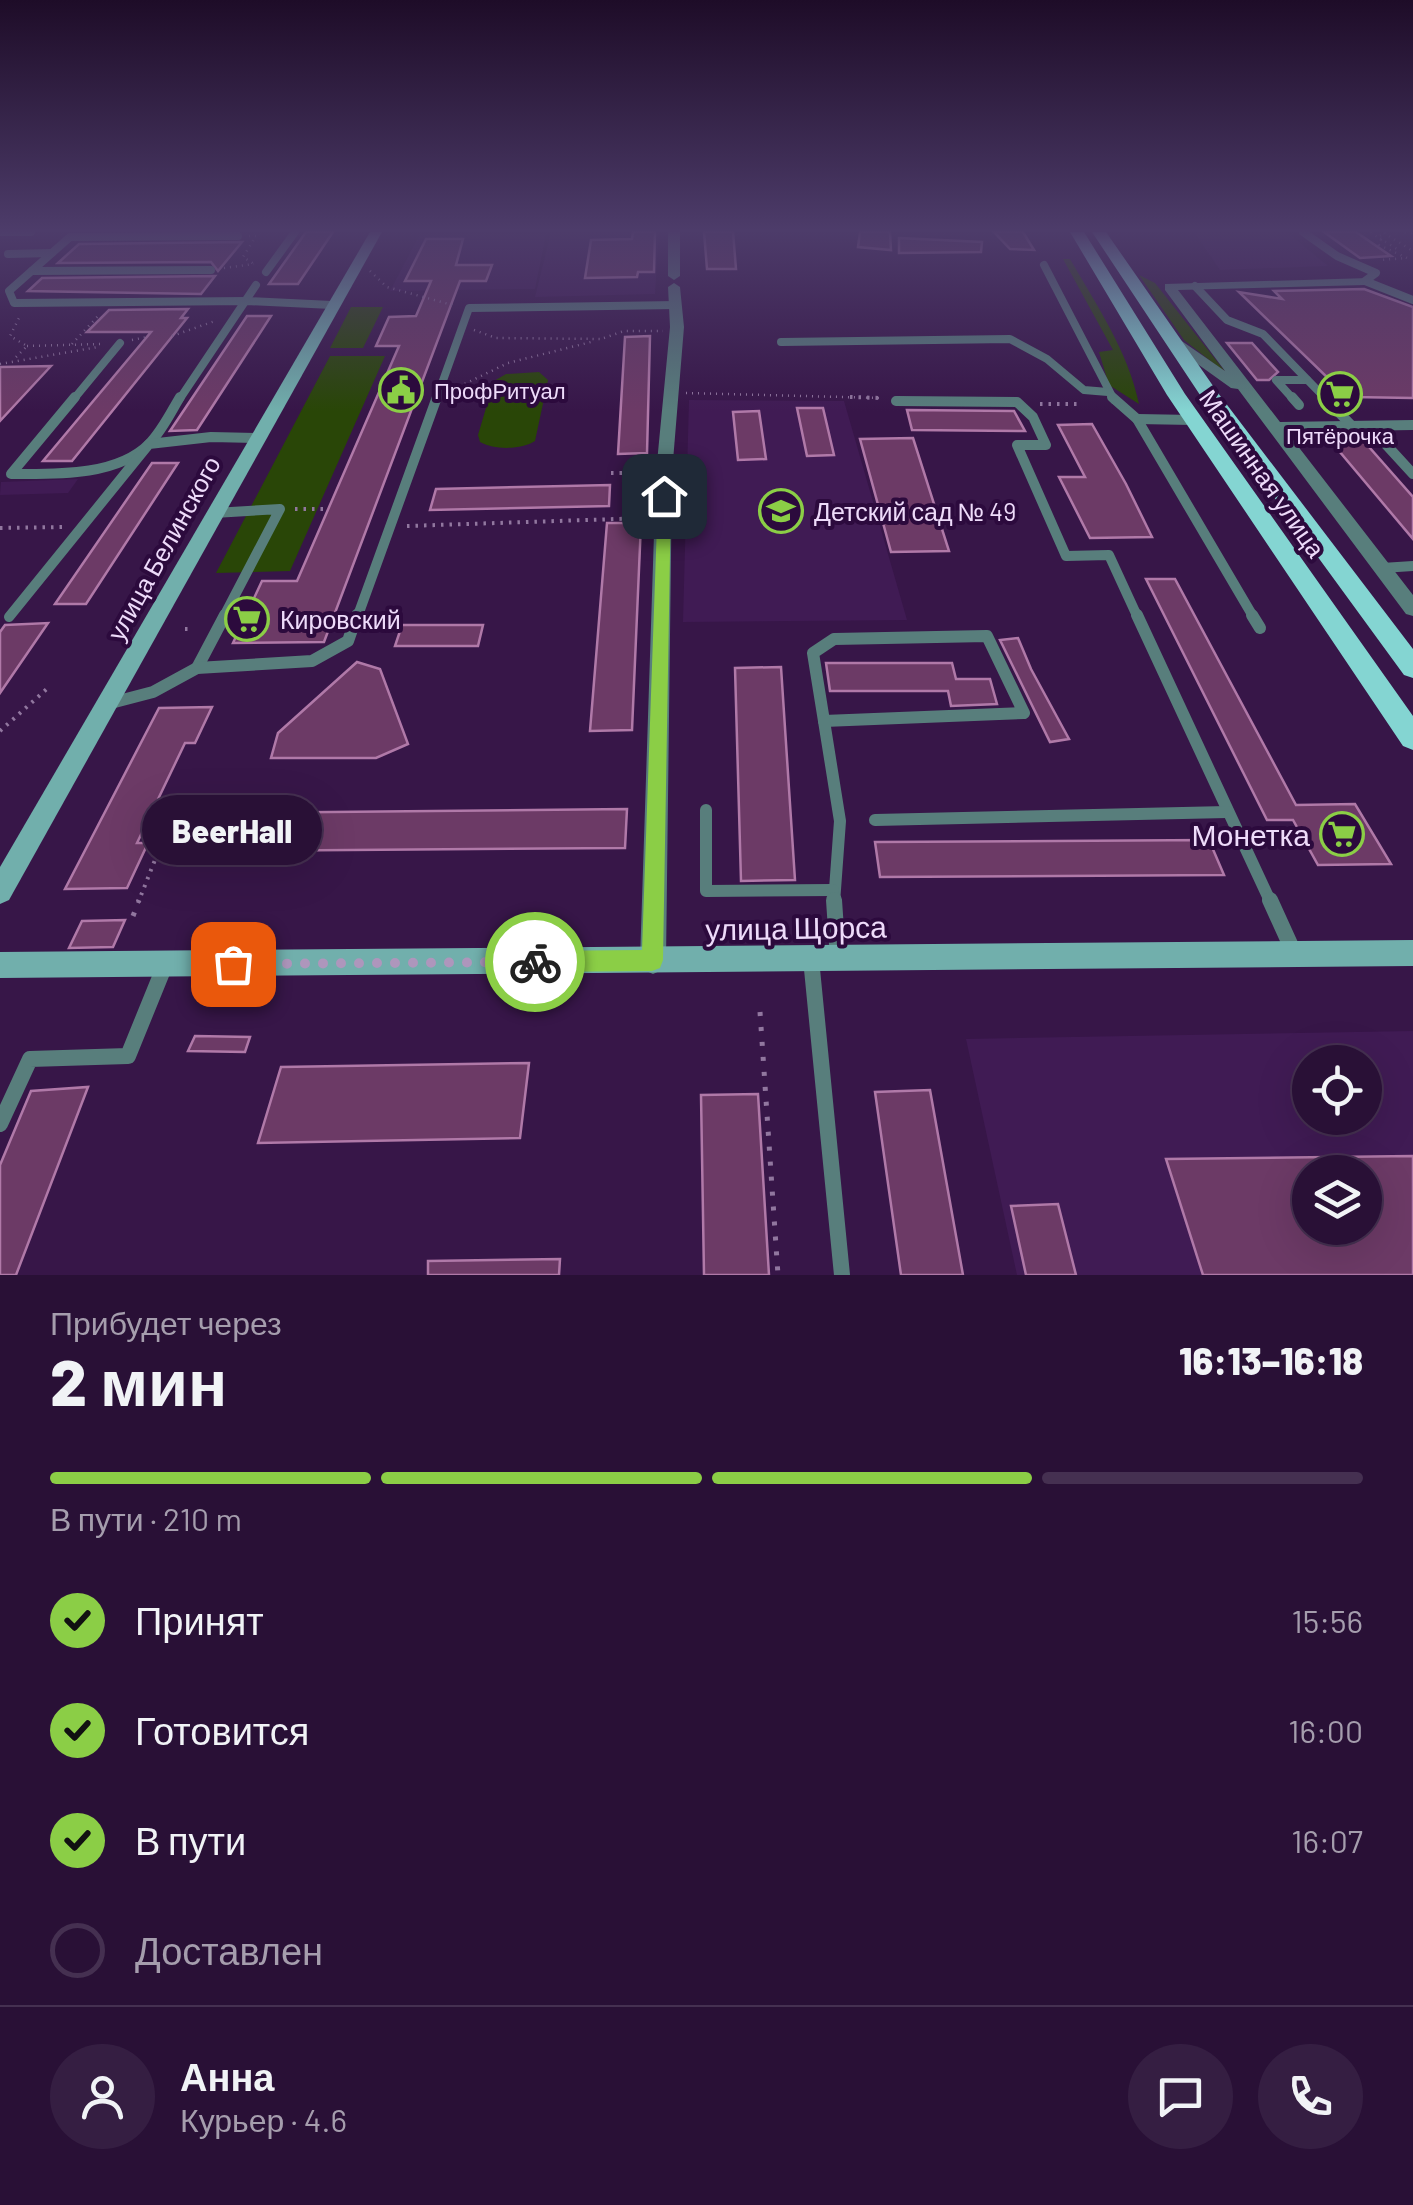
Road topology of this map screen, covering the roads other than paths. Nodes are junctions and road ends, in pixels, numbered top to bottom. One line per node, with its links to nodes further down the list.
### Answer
1 (9, 292): 12 (lane)
2 (252, 292): 11 (lane)
3 (340, 292): 14 (main road, улица Белинского)
4 (658, 292): 37 (lane)
5 (675, 292): 50 (street)
6 (1057, 292): 19 (lane)
7 (1114, 292): 24 (main road, Машинная улица)
8 (1139, 292): 15 (main road, Машинная улица)
9 (1171, 292): 20 (street)
10 (1200, 292): 18 (lane)
11 (247, 301): 12 (lane); 14 (lane); 29 (lane)
12 (14, 302): 13 (lane)
13 (0, 304)
14 (332, 305): 28 (main road, улица Белинского)
15 (1171, 340): 20 (street); 38 (main road, Машинная улица)
16 (781, 342): 19 (lane)
17 (120, 343): 29 (lane)
18 (1307, 380): 22 (lane); 27 (lane)
19 (1108, 392): 23 (lane)
20 (1250, 395): 26 (street)
21 (896, 401): 43 (lane)
22 (1299, 405)
23 (1137, 419): 24 (lane); 36 (lane)
24 (1193, 420): 41 (main road, Машинная улица)
25 (1413, 425): 27 (street)
26 (1274, 426): 27 (street); 33 (street)
27 (1360, 426): 30 (lane)
28 (256, 438): 29 (lane); 31 (main road, улица Белинского)
29 (149, 444): 35 (lane)
30 (1413, 474)
31 (214, 512): 37 (lane); 39 (main road, улица Белинского)
32 (1413, 566): 33 (lane)
33 (1382, 568): 34 (street)
34 (1413, 610)
35 (9, 617)
36 (1260, 628)
37 (197, 668): 39 (lane)
38 (1413, 668)
39 (107, 704): 46 (main road, улица Белинского)
40 (822, 721): 40 (lane); 45 (lane)
41 (1413, 738)
42 (706, 810): 45 (lane)
43 (1227, 812): 44 (lane); 47 (lane)
44 (875, 820)
45 (834, 890): 49 (lane)
46 (0, 891)
47 (1295, 954): 48 (main road, улица Щорса); 49 (main road, улица Щорса)
48 (1413, 954)
49 (824, 959): 50 (main road, улица Щорса); 54 (lane)
50 (652, 960): 52 (main road, улица Щорса)
51 (0, 965): 52 (main road, улица Щорса)
52 (166, 965): 53 (lane)
53 (0, 1124)
54 (842, 1275)

